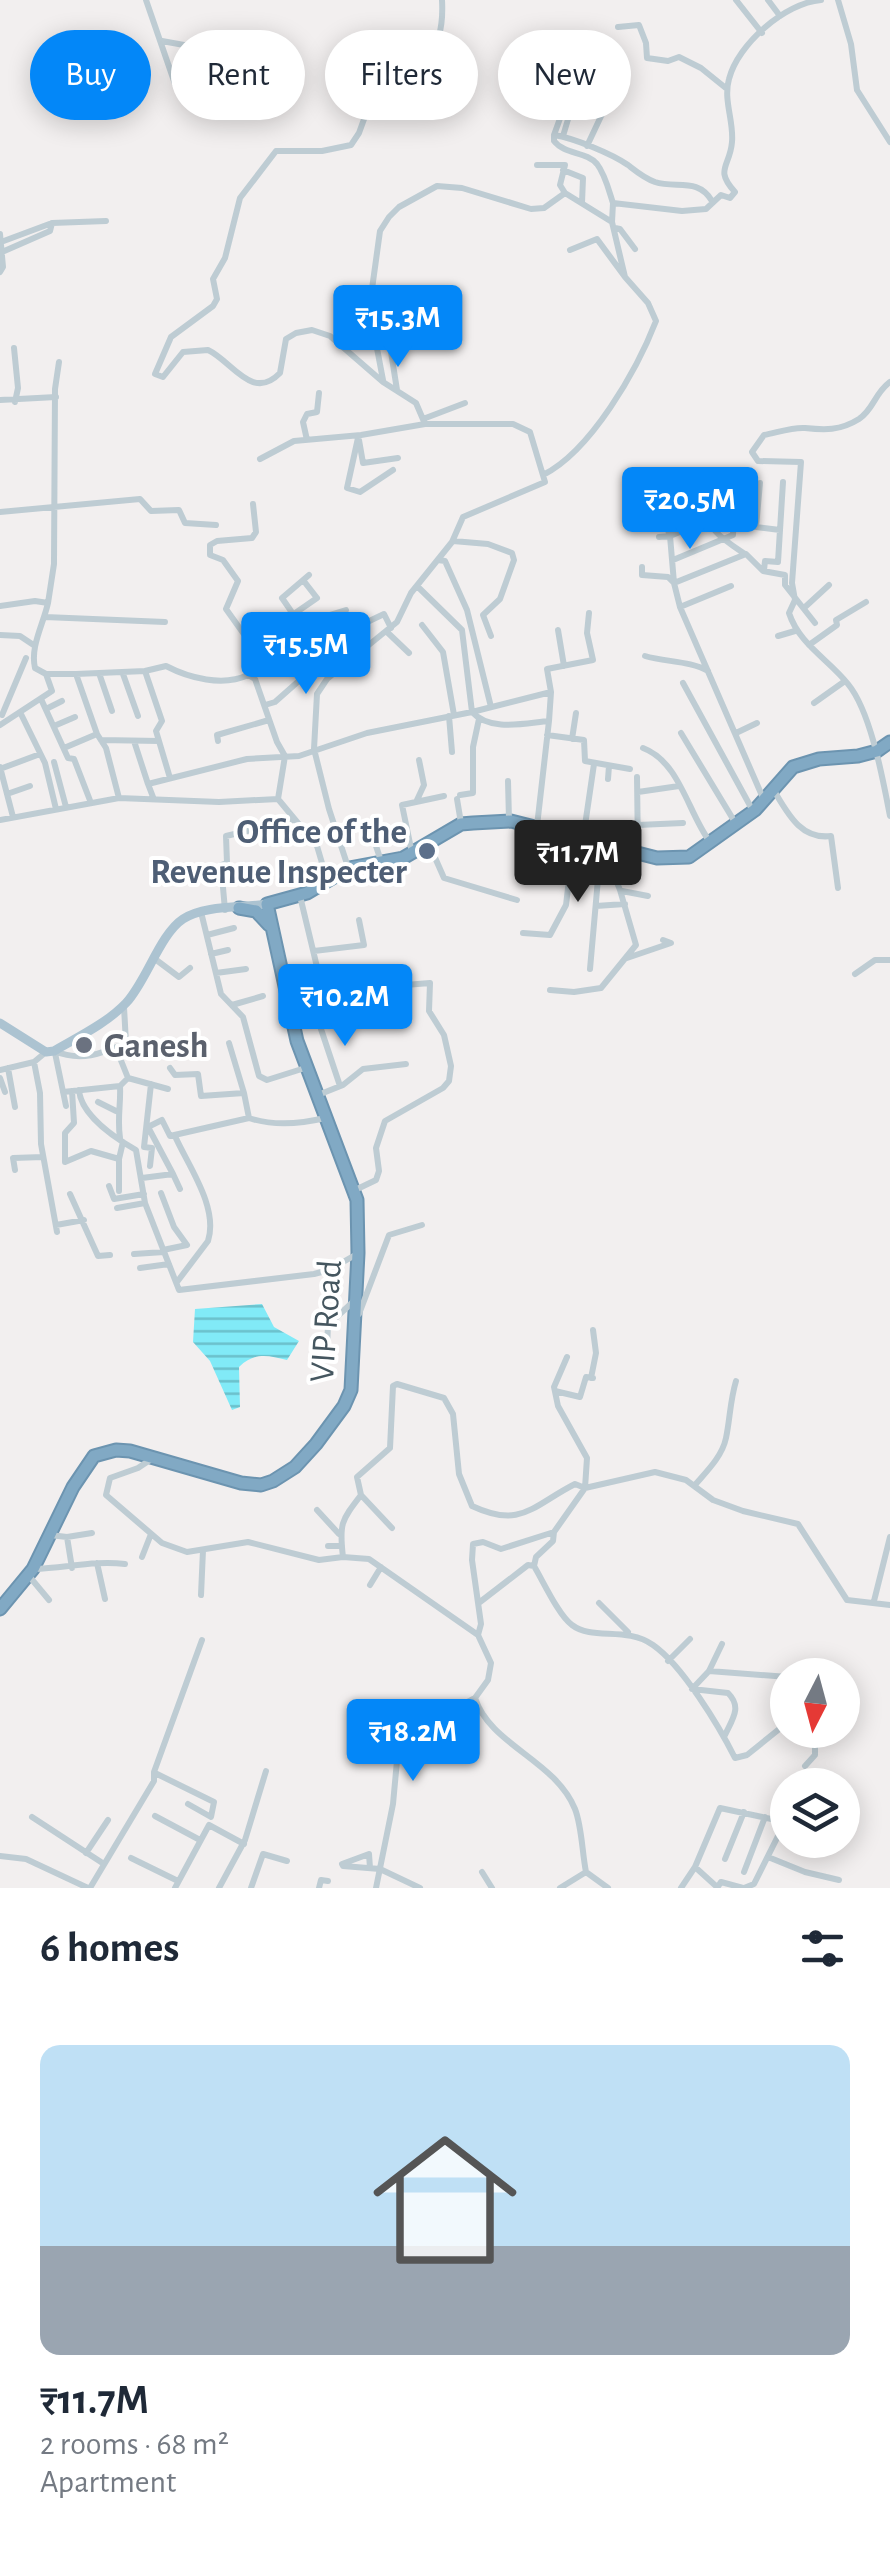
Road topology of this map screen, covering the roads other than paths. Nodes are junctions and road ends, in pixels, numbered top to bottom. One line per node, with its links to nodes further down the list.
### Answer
1 (146, 0): 10 (street)
2 (442, 0): 36 (street)
3 (736, 0): 9 (street)
4 (768, 0): 7 (street)
5 (821, 0): 7 (street)
6 (838, 0): 15 (street)
7 (780, 16): 9 (street)
8 (618, 28): 13 (street)
9 (762, 33): 13 (street)
10 (162, 42): 11 (street); 12 (street)
11 (171, 43)
12 (171, 71)
13 (728, 90): 20 (street)
14 (599, 120): 16 (street)
15 (890, 142)
16 (587, 146): 20 (street); 21 (street)
17 (537, 165): 18 (street)
18 (562, 170): 19 (street); 22 (street)
19 (565, 193): 22 (street); 36 (street)
20 (712, 201): 21 (street)
21 (613, 203): 25 (street)
22 (582, 204): 25 (street)
23 (106, 222): 24 (street)
24 (52, 223): 27 (street); 30 (street)
25 (613, 226): 28 (street); 32 (street)
26 (0, 234): 27 (street)
27 (1, 242): 30 (street)
28 (635, 249)
29 (570, 250): 32 (street)
30 (2, 252): 31 (street)
31 (0, 272)
32 (626, 277): 50 (street)
33 (14, 348): 42 (street)
34 (391, 352): 38 (street)
35 (59, 362): 40 (street)
36 (383, 382): 38 (street)
37 (890, 382): 78 (street)
38 (398, 392): 44 (street)
39 (319, 393): 46 (street)
40 (56, 397): 42 (street); 56 (street)
41 (0, 400): 42 (street)
42 (15, 402)
43 (465, 403): 44 (street)
44 (424, 422): 45 (street); 50 (street)
45 (360, 437): 46 (street); 48 (street); 49 (street)
46 (306, 440): 47 (street)
47 (260, 458)
48 (398, 458)
49 (393, 470)
50 (543, 475): 68 (street)
51 (722, 480): 59 (street)
52 (783, 482): 63 (street)
53 (760, 483): 62 (street)
54 (734, 490): 66 (street)
55 (253, 504): 106 (street)
56 (55, 508): 57 (street); 61 (street); 80 (street)
57 (0, 512)
58 (664, 519): 64 (street)
59 (709, 523): 60 (street); 64 (street); 66 (street)
60 (719, 523)
61 (216, 525)
62 (756, 527): 63 (street); 67 (street)
63 (780, 530): 73 (street)
64 (670, 536): 65 (street); 70 (street)
65 (660, 537)
66 (721, 538): 69 (street); 70 (street)
67 (756, 539)
68 (452, 542): 71 (street); 99 (street)
69 (746, 554): 73 (street); 74 (street)
70 (673, 560): 74 (street)
71 (437, 561): 76 (street); 123 (street)
72 (642, 567): 74 (street)
73 (764, 571): 78 (street)
74 (674, 583): 83 (street)
75 (829, 585): 84 (street)
76 (417, 586): 93 (street); 127 (street)
77 (732, 586): 83 (street)
78 (795, 600): 84 (street); 96 (street)
79 (866, 602): 100 (street)
80 (48, 603): 81 (street); 88 (street)
81 (0, 606)
82 (306, 606): 87 (street); 87 (street); 89 (street)
83 (680, 607): 115 (street)
84 (804, 608): 91 (street)
85 (346, 610): 89 (street)
86 (589, 613): 108 (street)
87 (289, 616): 106 (street)
88 (44, 617): 90 (street); 101 (street)
89 (313, 620): 95 (street)
90 (166, 622)
91 (814, 623)
92 (422, 625): 131 (street)
93 (389, 630): 95 (street); 102 (street); 103 (street)
94 (558, 630): 108 (street)
95 (349, 631): 103 (street)
96 (795, 631): 98 (street); 100 (street)
97 (0, 634): 101 (street)
98 (778, 635)
99 (491, 636)
100 (808, 645): 116 (street)
101 (35, 646): 111 (street)
102 (409, 654)
103 (358, 655): 150 (street)
104 (645, 656): 115 (street)
105 (26, 658): 129 (street)
106 (249, 661): 114 (street)
107 (296, 664): 122 (street)
108 (564, 666): 118 (street)
109 (145, 671): 113 (street); 114 (street); 145 (street)
110 (99, 672): 112 (street); 113 (street); 125 (street)
111 (46, 674): 112 (street); 119 (street)
112 (76, 674): 142 (street)
113 (124, 674): 130 (street)
114 (248, 675): 122 (street)
115 (712, 676): 140 (street)
116 (846, 682): 121 (street); 151 (street)
117 (684, 683): 180 (street)
118 (552, 692): 123 (street); 135 (street)
119 (41, 698): 124 (street); 126 (street)
120 (62, 701): 124 (street)
121 (814, 704)
122 (265, 705): 133 (street)
123 (491, 707): 127 (street)
124 (46, 709): 138 (street)
125 (112, 711)
126 (20, 712): 129 (street); 153 (street)
127 (472, 712): 131 (street); 134 (street)
128 (576, 712): 143 (street)
129 (4, 716): 137 (street)
130 (138, 716)
131 (451, 716): 150 (street); 152 (street)
132 (75, 718): 138 (street)
133 (269, 720): 146 (street); 154 (street)
134 (478, 720): 135 (street); 187 (street)
135 (549, 721): 141 (street)
136 (757, 723): 140 (street)
137 (0, 725)
138 (54, 726): 148 (street)
139 (681, 733): 190 (street)
140 (736, 733): 175 (street)
141 (548, 735): 143 (street); 189 (street)
142 (100, 737): 144 (street); 148 (street); 173 (street)
143 (572, 739): 157 (street)
144 (134, 740): 145 (street); 165 (street)
145 (159, 741): 162 (street)
146 (218, 741)
147 (890, 742): 151 (highway)
148 (64, 748): 177 (street)
149 (642, 748): 167 (street)
150 (314, 749): 154 (street); 201 (street)
151 (877, 751): 168 (highway); 181 (street)
152 (452, 752)
153 (40, 754): 159 (street); 179 (street)
154 (286, 756): 162 (street); 174 (street)
155 (420, 760): 176 (street)
156 (54, 762): 178 (street)
157 (594, 764): 158 (street); 193 (street)
158 (609, 766): 160 (street); 163 (street)
159 (0, 768): 170 (street)
160 (630, 769)
161 (638, 777): 169 (street)
162 (170, 778): 165 (street)
163 (608, 779)
164 (508, 781): 185 (street)
165 (148, 784): 172 (street)
166 (30, 786): 170 (street)
167 (680, 786): 169 (street); 194 (street)
168 (772, 788): 175 (highway); 203 (street)
169 (638, 792): 188 (street)
170 (6, 794): 182 (street)
171 (444, 796): 176 (street)
172 (153, 797): 173 (street); 174 (street)
173 (119, 798): 177 (street)
174 (278, 798): 184 (street)
175 (764, 799): 180 (highway)
176 (417, 800): 197 (street)
177 (91, 802): 178 (street)
178 (66, 807): 179 (street)
179 (56, 809): 182 (street)
180 (753, 812): 190 (highway)
181 (890, 816)
182 (12, 817): 183 (street)
183 (0, 820)
184 (293, 820): 202 (street); 212 (street)
185 (509, 821): 187 (highway); 189 (highway)
186 (683, 823): 188 (street)
187 (461, 824): 195 (highway)
188 (638, 825): 198 (street)
189 (537, 826): 191 (highway)
190 (736, 826): 194 (highway)
191 (560, 833): 193 (highway); 200 (street)
192 (372, 834): 199 (street)
193 (578, 839): 196 (highway); 217 (street)
194 (711, 843): 198 (highway)
195 (430, 844): 197 (highway); 207 (street)
196 (601, 844): 198 (highway); 204 (street); 210 (street)
197 (412, 854): 199 (highway)
198 (638, 854)
199 (381, 861): 201 (highway)
200 (546, 861)
201 (349, 868): 202 (highway)
202 (327, 882): 205 (highway)
203 (838, 888)
204 (620, 890): 206 (street); 209 (street)
205 (298, 896): 208 (highway); 216 (highway); 221 (street)
206 (648, 896)
207 (518, 900)
208 (267, 904): 211 (main road); 216 (highway, VIP Road)
209 (624, 904): 210 (street); 223 (street)
210 (596, 906): 228 (street)
211 (239, 908): 212 (main road); 216 (highway)
212 (224, 910): 213 (main road)
213 (201, 912): 218 (street); 224 (main road)
214 (359, 920): 221 (street)
215 (234, 928): 218 (street)
216 (272, 928): 243 (highway, VIP Road)
217 (523, 933)
218 (207, 936): 222 (street)
219 (663, 940): 223 (street)
220 (228, 950): 222 (street)
221 (314, 951): 272 (street)
222 (211, 954): 229 (street)
223 (626, 958): 231 (street)
224 (155, 959): 226 (street); 233 (main road)
225 (890, 960): 230 (street)
226 (190, 968)
227 (246, 969): 229 (street)
228 (590, 969)
229 (216, 974): 234 (street)
230 (855, 974)
231 (550, 990)
232 (263, 996): 234 (street)
233 (124, 1005): 238 (street); 239 (main road)
234 (232, 1005): 243 (street)
235 (0, 1023): 239 (main road)
236 (318, 1023): 248 (street)
237 (228, 1043): 252 (street)
238 (116, 1048): 239 (street); 245 (street)
239 (50, 1052): 240 (street); 250 (street)
240 (34, 1062): 244 (street); 264 (street)
241 (406, 1064): 248 (street)
242 (170, 1068): 252 (street)
243 (307, 1068): 253 (highway, VIP Road)
244 (3, 1072): 251 (street); 255 (street)
245 (128, 1078): 246 (street); 247 (street)
246 (151, 1084): 249 (street); 260 (street)
247 (120, 1086): 250 (street); 257 (street)
248 (340, 1086): 253 (street)
249 (168, 1089)
250 (71, 1091): 256 (street); 262 (street); 265 (street)
251 (5, 1092)
252 (244, 1093): 258 (street)
253 (317, 1096): 259 (highway, VIP Road)
254 (98, 1102): 257 (street)
255 (15, 1106)
256 (66, 1106)
257 (116, 1111): 262 (street)
258 (249, 1118): 259 (street); 261 (street)
259 (325, 1118): 272 (highway, VIP Road)
260 (147, 1124): 261 (street); 263 (street); 268 (street)
261 (175, 1136): 286 (street)
262 (122, 1141): 263 (street); 265 (street)
263 (140, 1148): 266 (street); 269 (street)
264 (43, 1157): 267 (street); 277 (street)
265 (119, 1160): 273 (street)
266 (150, 1166)
267 (15, 1170)
268 (173, 1174): 269 (street); 271 (street)
269 (142, 1178): 275 (street)
270 (109, 1186): 275 (street)
271 (180, 1190)
272 (353, 1190): 281 (highway, VIP Road)
273 (119, 1191)
274 (70, 1194): 277 (street)
275 (144, 1198): 276 (street); 279 (street); 279 (street)
276 (117, 1208)
277 (84, 1220): 282 (street)
278 (422, 1225): 287 (street)
279 (163, 1251): 280 (street); 283 (street)
280 (134, 1254)
281 (358, 1254): 285 (highway, VIP Road); 286 (street)
282 (110, 1255)
283 (169, 1264): 284 (street); 286 (street)
284 (140, 1268)
285 (355, 1280): 287 (street); 288 (highway, VIP Road)
286 (176, 1283)
287 (370, 1284): 289 (street)
288 (356, 1300): 289 (highway, VIP Road); 291 (street)
289 (355, 1326): 295 (highway, VIP Road)
290 (593, 1330): 294 (street)
291 (326, 1349)
292 (567, 1357): 294 (street)
293 (736, 1381): 296 (street)
294 (555, 1391): 297 (street)
295 (154, 1457): 303 (highway, VIP Road); 304 (street)
296 (694, 1486): 297 (street); 323 (street)
297 (585, 1488): 298 (street); 301 (street)
298 (361, 1495): 300 (street); 305 (street)
299 (316, 1510): 305 (street)
300 (392, 1528)
301 (554, 1532): 315 (street); 324 (street)
302 (92, 1533): 306 (street)
303 (49, 1534): 306 (street); 318 (highway, VIP Road)
304 (151, 1534): 310 (street); 311 (street)
305 (340, 1534): 309 (street)
306 (67, 1537): 317 (street)
307 (890, 1537): 323 (street)
308 (328, 1546): 309 (street)
309 (342, 1546): 312 (street)
310 (203, 1550): 312 (street); 320 (street)
311 (142, 1557)
312 (343, 1557): 316 (street)
313 (97, 1564): 314 (street); 317 (street); 321 (street)
314 (126, 1564)
315 (534, 1566): 324 (street); 328 (street)
316 (381, 1567): 319 (street); 329 (street)
317 (72, 1568): 318 (street)
318 (31, 1572): 322 (street); 327 (highway, VIP Road)
319 (370, 1585)
320 (201, 1595)
321 (105, 1599)
322 (48, 1600)
323 (874, 1601): 326 (street)
324 (480, 1602): 329 (street)
325 (600, 1603): 328 (street)
326 (890, 1605)
327 (0, 1609)
328 (628, 1633): 333 (street)
329 (478, 1635): 337 (street)
330 (690, 1638): 333 (street)
331 (202, 1640): 343 (street)
332 (722, 1644): 334 (street)
333 (668, 1660): 336 (street)
334 (709, 1671): 335 (street); 336 (street)
335 (770, 1676)
336 (692, 1689): 338 (street); 338 (street)
337 (475, 1698): 361 (street); 363 (street)
338 (724, 1736): 339 (street)
339 (770, 1736)
340 (815, 1748): 341 (street)
341 (804, 1766)
342 (266, 1770): 351 (street)
343 (154, 1772): 344 (street); 358 (street)
344 (188, 1804)
345 (744, 1812): 348 (street); 356 (street); 359 (street)
346 (155, 1816): 350 (street)
347 (32, 1817): 352 (street)
348 (766, 1817): 354 (street); 364 (street)
349 (108, 1820): 352 (street)
350 (200, 1840): 351 (street); 367 (street)
351 (244, 1844): 370 (street)
352 (86, 1853): 358 (street)
353 (0, 1856): 369 (street)
354 (768, 1857): 365 (street); 379 (street)
355 (130, 1858): 367 (street)
356 (725, 1860)
357 (288, 1862): 371 (street)
358 (104, 1864): 369 (street)
359 (694, 1867): 368 (street); 378 (street)
360 (370, 1868): 361 (street)
361 (380, 1869): 373 (street); 374 (street)
362 (482, 1872): 375 (street)
363 (586, 1872): 376 (street); 377 (street)
364 (744, 1872)
365 (838, 1880)
366 (328, 1881): 372 (street)
367 (177, 1885)
368 (717, 1887): 379 (street)
369 (89, 1888)
370 (219, 1888)
371 (251, 1888)
372 (319, 1888)
373 (376, 1888)
374 (420, 1888)
375 (492, 1888)
376 (560, 1888)
377 (608, 1888)
378 (681, 1888)
379 (744, 1888)

